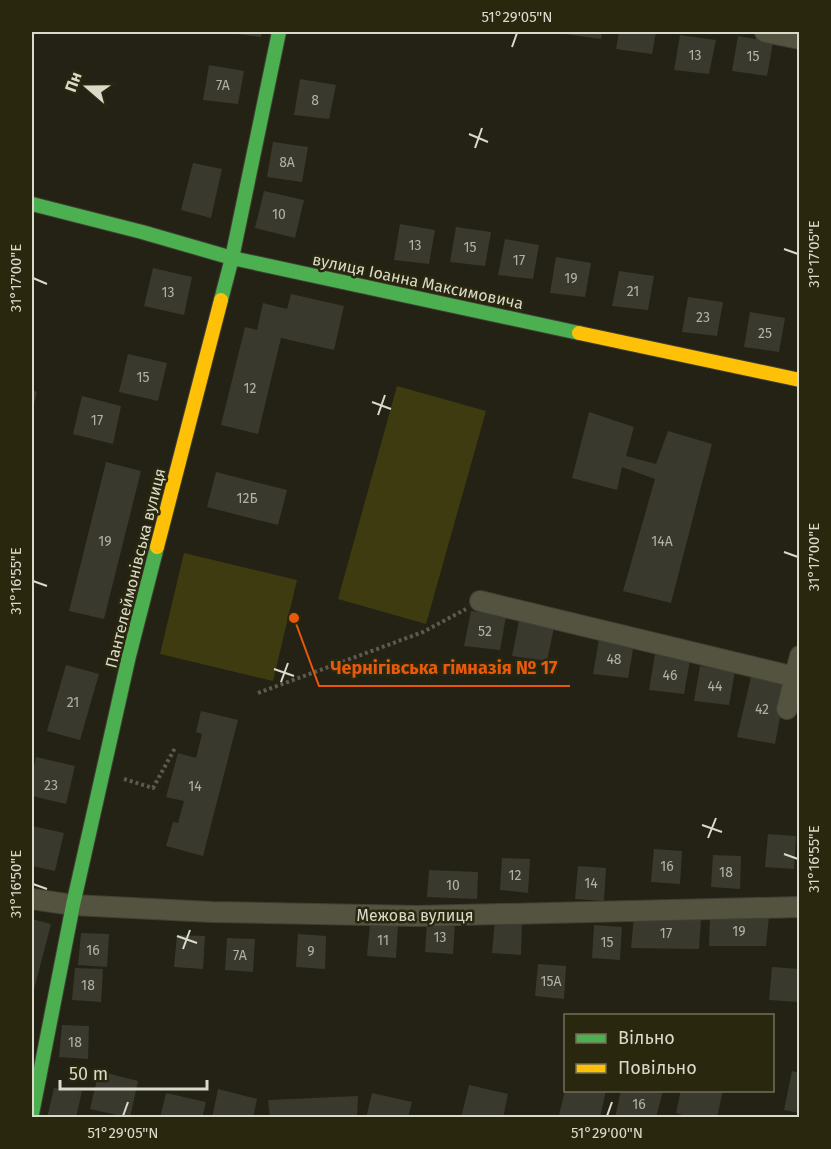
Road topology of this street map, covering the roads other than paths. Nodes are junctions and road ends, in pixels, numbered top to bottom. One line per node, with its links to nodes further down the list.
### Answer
1 (279, 32): 5 (street, Пантелеймонівська вулиця)
2 (765, 32): 3 (street)
3 (800, 39)
4 (32, 204): 5 (street, вулиця Іоанна Максимовича)
5 (232, 258): 6 (street, вулиця Іоанна Максимовича); 12 (street, Пантелеймонівська вулиця)
6 (800, 380)
7 (480, 601): 9 (street)
8 (800, 656): 9 (street)
9 (795, 677): 10 (street)
10 (787, 709)
11 (32, 899): 12 (street, Межова вулиця)
12 (73, 905): 13 (street, Межова вулиця); 14 (street, Пантелеймонівська вулиця)
13 (800, 907)
14 (32, 1114)

